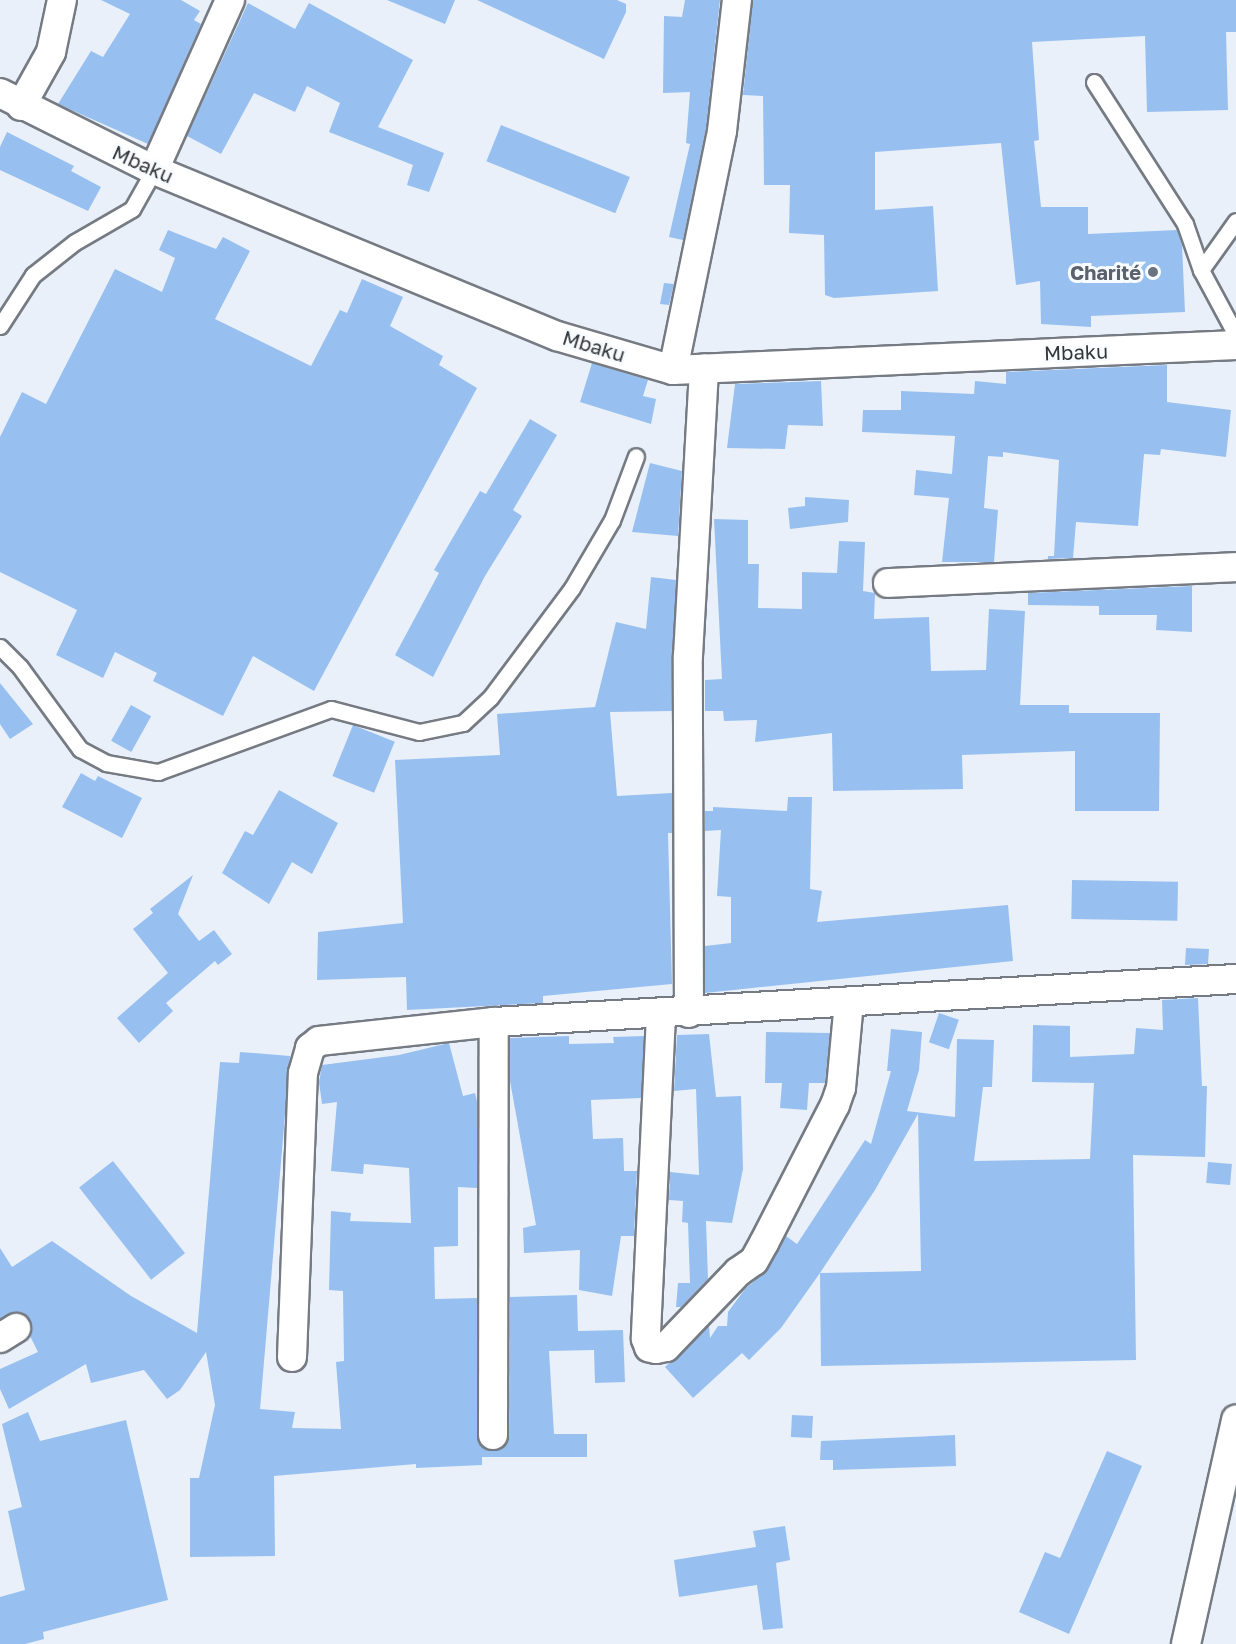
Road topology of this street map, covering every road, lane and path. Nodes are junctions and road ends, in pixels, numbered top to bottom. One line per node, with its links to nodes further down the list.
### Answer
1 (62, 0): 5 (street)
2 (230, 0): 6 (street)
3 (737, 0): 13 (street)
4 (1094, 82): 8 (lane)
5 (10, 99): 6 (street, Mbaku)
6 (153, 170): 9 (lane); 13 (street, Mbaku)
7 (1236, 221): 8 (lane)
8 (1201, 270): 10 (lane)
9 (0, 326)
10 (1236, 336)
11 (1236, 345): 12 (street, Mbaku)
12 (704, 368): 13 (street, Mbaku); 20 (street)
13 (673, 370)
14 (636, 456): 17 (lane)
15 (1236, 567): 16 (street)
16 (888, 583)
17 (0, 647)
18 (1236, 979): 19 (street)
19 (849, 1001): 20 (street); 20 (street)
20 (675, 1014): 21 (street)
21 (494, 1022): 22 (street); 24 (street)
22 (292, 1357)
23 (1236, 1420): 25 (street)
24 (493, 1435)
25 (1186, 1644)

